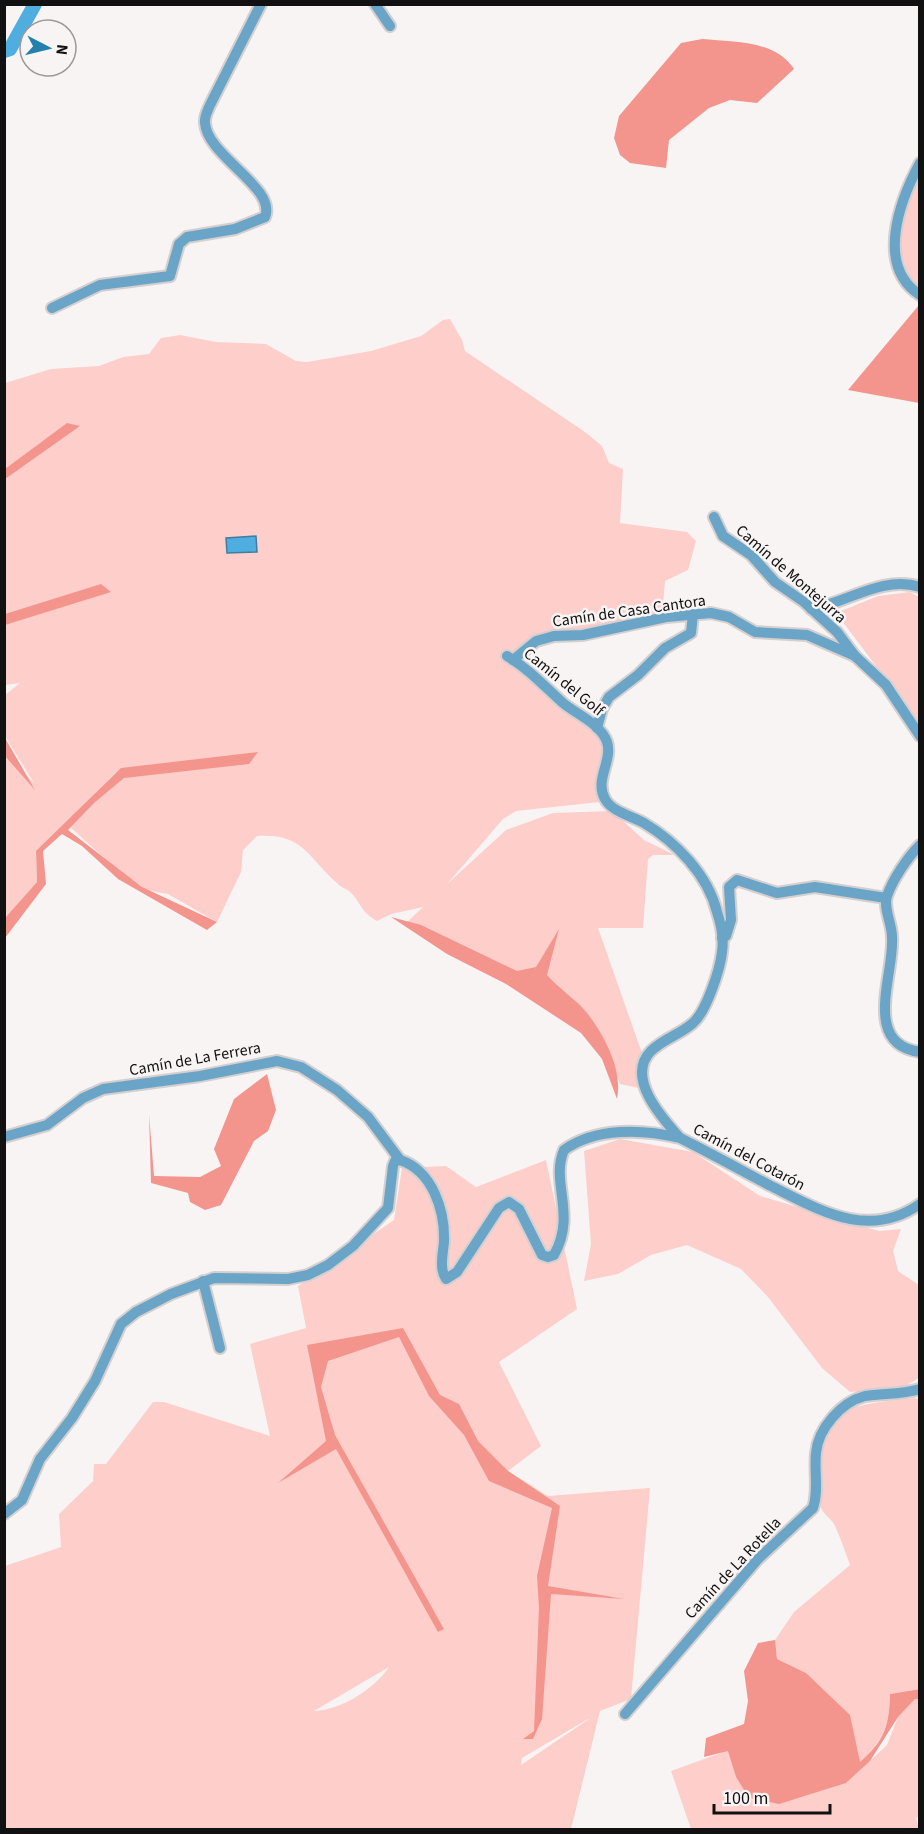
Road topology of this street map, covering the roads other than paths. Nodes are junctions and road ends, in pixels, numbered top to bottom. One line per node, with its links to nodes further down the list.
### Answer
1 (261, 4): 6 (street)
2 (375, 4): 3 (street)
3 (390, 26)
4 (920, 163): 5 (street)
5 (920, 295)
6 (52, 308)
7 (714, 517): 9 (street, Camín de Montejurra)
8 (920, 587): 9 (street)
9 (811, 609): 11 (street, Camín de Montejurra)
10 (693, 614): 11 (street, Camín de Casa Cantora); 12 (street, Camín de Casa Cantora); 13 (street)
11 (855, 656): 14 (street, Camín de Montejurra)
12 (510, 658): 13 (street, Camín del Golf)
13 (597, 728): 17 (street, Camín del Golf)
14 (920, 735)
15 (920, 845): 16 (street)
16 (886, 898): 17 (street); 18 (street)
17 (722, 938): 20 (street, Camín del Golf)
18 (920, 1052)
19 (4, 1137): 21 (street, Camín de La Ferrera)
20 (680, 1138): 21 (street, Camín del Cotarón); 22 (street, Camín del Cotarón)
21 (400, 1160): 23 (street)
22 (917, 1209)
23 (203, 1281): 24 (street); 26 (street)
24 (220, 1348)
25 (920, 1389): 27 (street, Camín de La Rotella)
26 (4, 1514)
27 (625, 1714)

